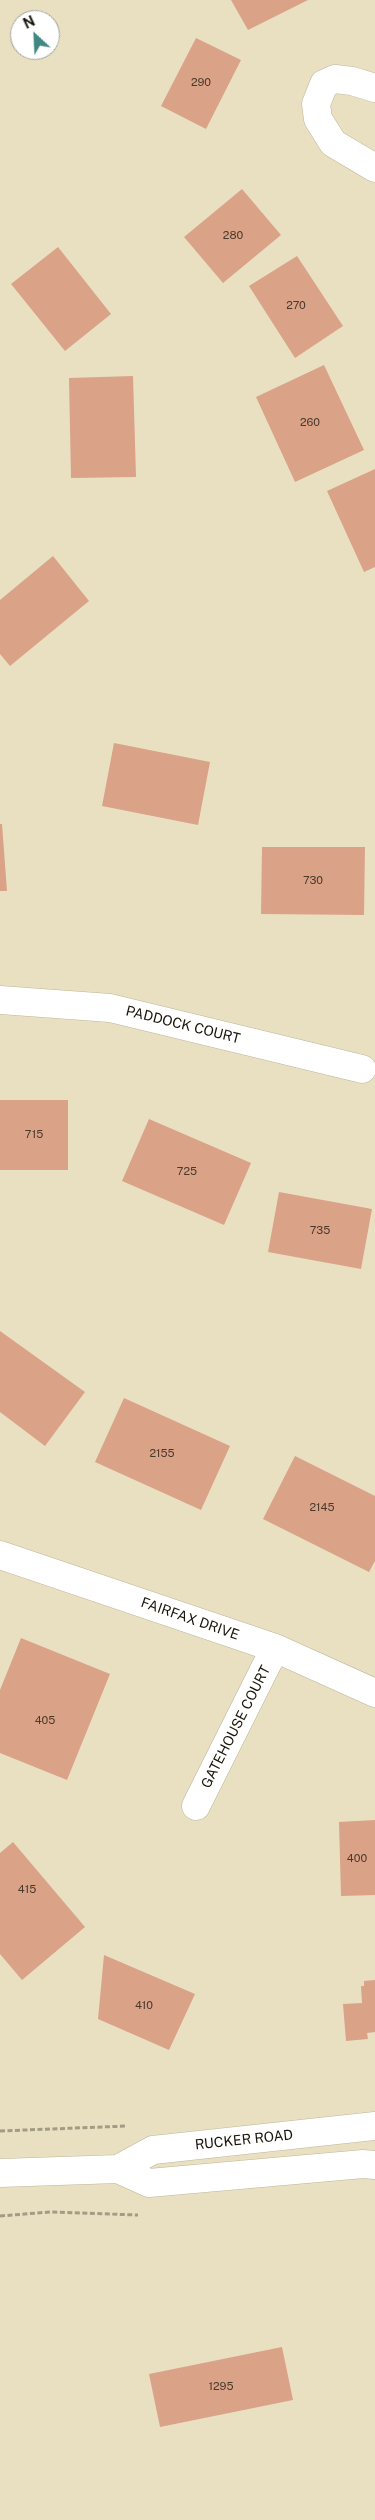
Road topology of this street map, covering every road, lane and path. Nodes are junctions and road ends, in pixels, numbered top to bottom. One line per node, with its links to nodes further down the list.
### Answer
1 (375, 88): 2 (street)
2 (375, 168)
3 (0, 1000): 4 (street, PADDOCK COURT)
4 (362, 1070)
5 (0, 1555): 6 (street, FAIRFAX DRIVE)
6 (275, 1648): 7 (street, FAIRFAX DRIVE); 8 (street, GATEHOUSE COURT)
7 (375, 1694)
8 (196, 1806)
9 (375, 2126): 11 (street, RUCKER ROAD)
10 (375, 2165): 11 (street, RUCKER ROAD)
11 (118, 2169): 12 (street, RUCKER ROAD)
12 (0, 2173)

